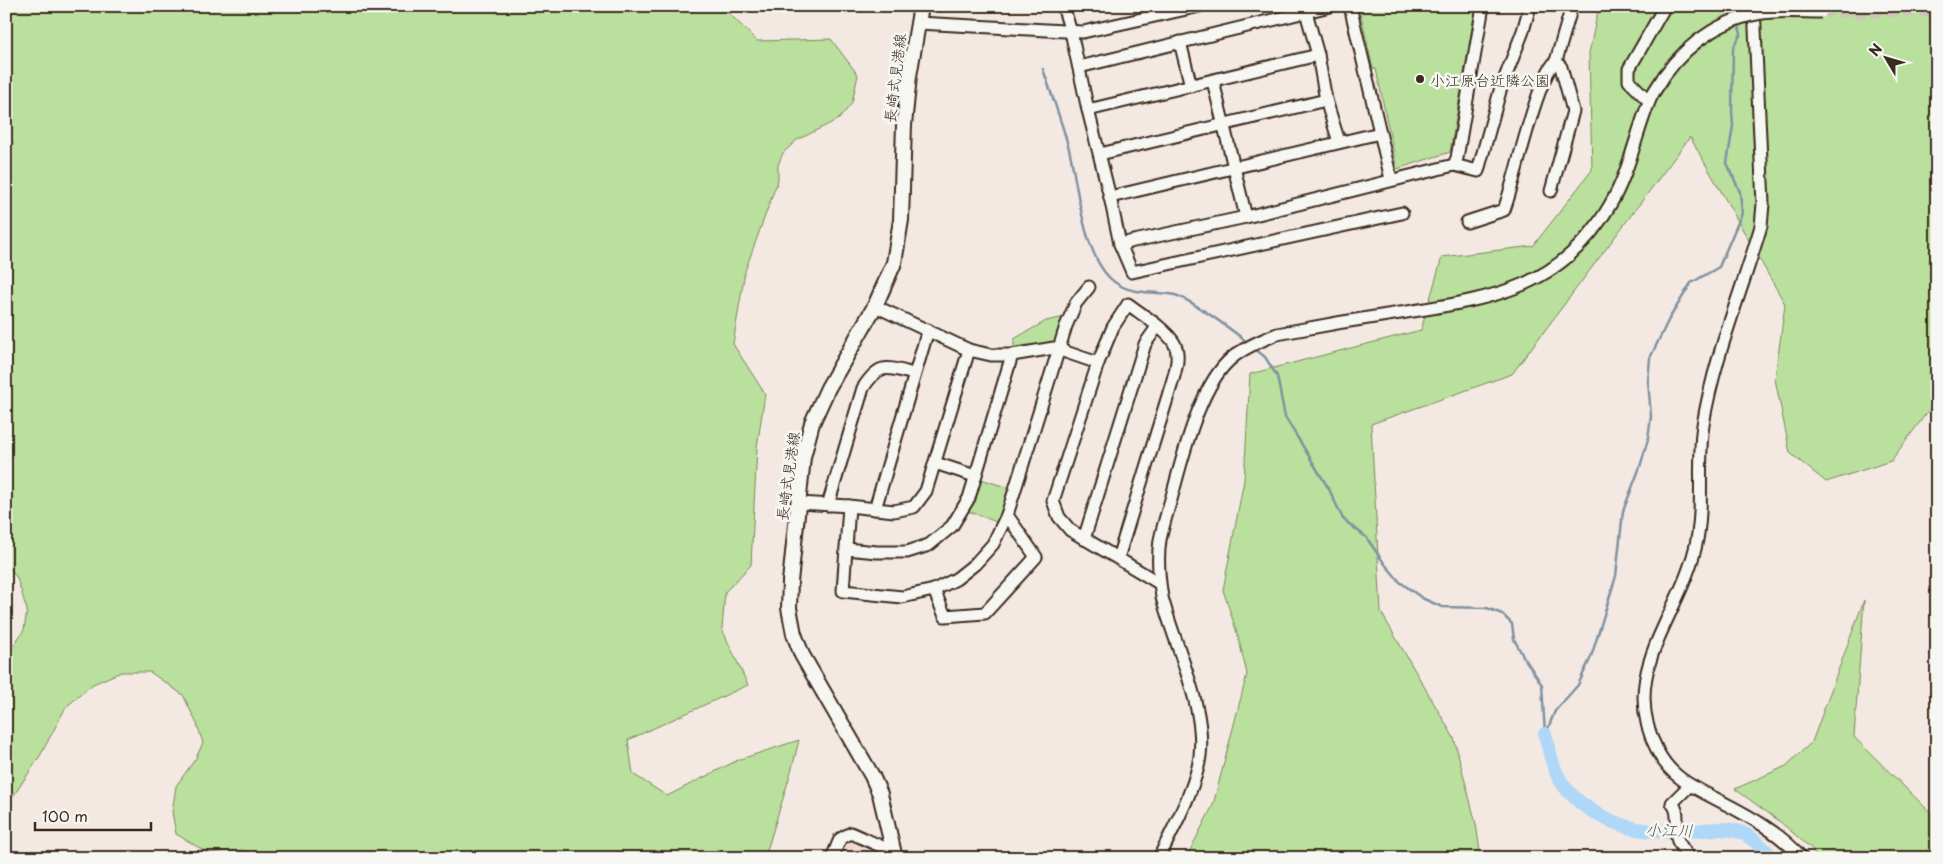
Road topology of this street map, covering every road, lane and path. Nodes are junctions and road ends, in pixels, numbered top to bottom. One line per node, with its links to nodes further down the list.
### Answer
1 (921, 6): 13 (main road, 長崎式見港線)
2 (1200, 6): 14 (street)
3 (1330, 6): 11 (street)
4 (1350, 6): 25 (street)
5 (1483, 6): 28 (street)
6 (1530, 6): 28 (street)
7 (1572, 6): 17 (street)
8 (1665, 6): 22 (street)
9 (1754, 6): 58 (street)
10 (1066, 7): 14 (street)
11 (1306, 12): 15 (street); 16 (street)
12 (1821, 12): 22 (street, bridge)
13 (918, 23): 14 (street); 38 (main road, 長崎式見港線)
14 (1071, 32): 18 (street)
15 (1180, 42): 18 (street); 20 (street)
16 (1318, 55): 19 (street); 21 (street)
17 (1556, 60): 31 (street); 35 (street)
18 (1079, 67): 23 (street)
19 (1213, 81): 20 (street); 24 (street)
20 (1191, 86): 23 (street)
21 (1326, 100): 24 (street); 26 (street)
22 (1649, 101): 56 (street)
23 (1088, 110): 27 (street)
24 (1223, 124): 27 (street); 29 (street)
25 (1380, 133): 26 (street); 30 (street)
26 (1339, 142): 29 (street)
27 (1100, 154): 32 (street)
28 (1454, 165): 30 (street)
29 (1234, 168): 32 (street); 34 (street)
30 (1392, 179): 34 (street)
31 (1551, 191)
32 (1110, 197): 36 (street)
33 (1402, 213): 36 (street)
34 (1246, 217): 36 (street)
35 (1467, 222)
36 (1120, 244)
37 (1089, 287): 42 (street)
38 (875, 306): 40 (street); 48 (main road, 長崎式見港線)
39 (1157, 326): 44 (street); 53 (street); 55 (street)
40 (928, 330): 41 (street); 45 (street)
41 (969, 350): 43 (street); 46 (street)
42 (1058, 350): 43 (street); 44 (street); 52 (street)
43 (1012, 355): 47 (street)
44 (1098, 363): 53 (street)
45 (914, 374): 49 (street); 51 (street)
46 (935, 463): 47 (street); 51 (street)
47 (976, 476): 54 (street)
48 (799, 503): 49 (street); 59 (main road, 長崎式見港線)
49 (828, 505): 50 (street)
50 (849, 506): 51 (street); 54 (street)
51 (876, 509)
52 (1007, 515): 57 (street); 57 (street)
53 (1084, 540): 55 (street)
54 (846, 549): 57 (street)
55 (1118, 558): 56 (street)
56 (1159, 583): 61 (street)
57 (934, 590)
58 (1689, 786): 62 (street); 63 (street)
59 (895, 855): 60 (street)
60 (832, 858)
61 (1159, 858)
62 (1689, 858)
63 (1802, 858)

